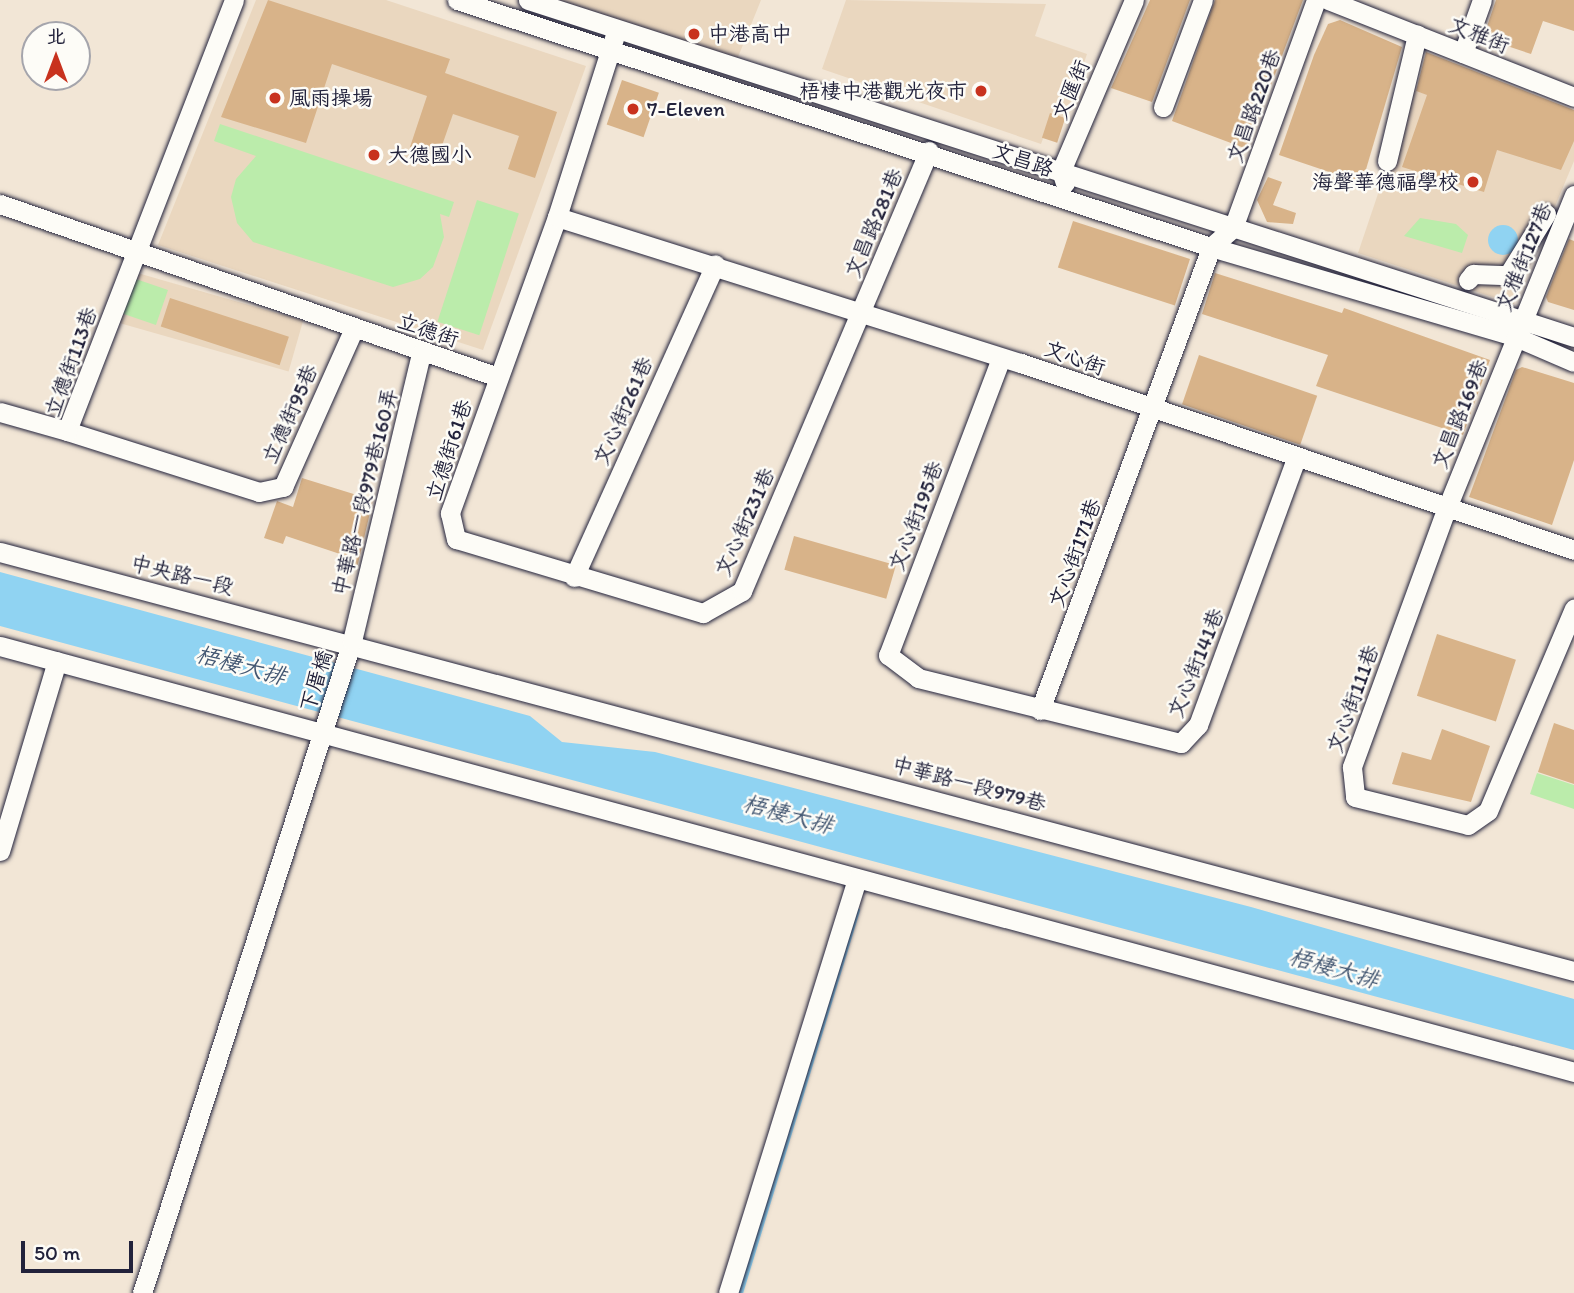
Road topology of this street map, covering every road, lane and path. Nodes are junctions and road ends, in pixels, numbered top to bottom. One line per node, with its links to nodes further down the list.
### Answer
1 (234, 0): 25 (street, 立德街113巷)
2 (457, 0): 11 (street, 文昌路)
3 (528, 0): 9 (street, 文昌路)
4 (1134, 0): 17 (street, 文匯街)
5 (1203, 0): 14 (street)
6 (1316, 0): 23 (street, 文昌路220巷)
7 (1328, 0): 10 (street, 文雅街)
8 (1482, 0): 12 (street)
9 (616, 32): 11 (street); 17 (street, 文昌路)
10 (1418, 35): 12 (street, 文雅街); 16 (street)
11 (609, 53): 15 (street, 文昌路); 22 (street)
12 (1462, 53): 13 (street, 文雅街)
13 (1574, 97)
14 (1163, 107)
15 (929, 151): 19 (street, 文昌路); 28 (street, 文昌路281巷)
16 (1387, 161)
17 (1061, 171): 19 (street); 23 (street, 文昌路)
18 (1574, 195): 30 (street, 文雅街127巷)
19 (1069, 200): 24 (street, 文昌路)
20 (0, 204): 25 (street, 立德街)
21 (1546, 214): 27 (street)
22 (558, 217): 26 (street, 文心街); 35 (street)
23 (1234, 228): 24 (street); 30 (street, 文昌路)
24 (1211, 247): 30 (street, 文昌路); 36 (street, 文心街171巷)
25 (137, 251): 29 (street, 立德街); 38 (street, 立德街113巷)
26 (715, 264): 28 (street, 文心街); 45 (street, 文心街261巷)
27 (1468, 280)
28 (861, 311): 33 (street, 文心街); 45 (street, 文心街231巷)
29 (354, 328): 32 (street, 立德街); 39 (street, 立德街95巷)
30 (1520, 328): 31 (street, 文昌路); 34 (street, 文昌路); 41 (street, 文昌路169巷)
31 (1574, 337)
32 (421, 353): 35 (street, 立德街); 47 (street, 中華路一段979巷160弄)
33 (1001, 358): 36 (street, 文心街); 50 (street, 文心街195巷)
34 (1574, 362)
35 (498, 377): 42 (street, 立德街61巷)
36 (1152, 411): 40 (street, 文心街); 51 (street, 文心街171巷)
37 (0, 412): 38 (street)
38 (67, 431): 39 (street, 立德街113巷)
39 (128, 449)
40 (1296, 458): 41 (street, 文心街); 51 (street, 文心街141巷)
41 (1447, 507): 43 (street, 文心街); 46 (street, 文心街111巷)
42 (456, 539): 45 (street, 文心街231巷)
43 (1574, 550)
44 (0, 552): 47 (street, 中央路一段)
45 (574, 577)
46 (1574, 608)
47 (352, 642): 52 (street, 下厝橋); 57 (street, 中華路一段979巷)
48 (0, 646): 49 (street)
49 (57, 660): 52 (street); 53 (street)
50 (918, 678): 51 (street, 文心街141巷)
51 (1040, 710)
52 (324, 734): 56 (street); 59 (street, 下厝橋)
53 (22, 784): 54 (street); 55 (street)
54 (0, 790)
55 (0, 852)
56 (857, 879): 58 (street); 60 (street)
57 (1574, 971)
58 (1574, 1072)
59 (142, 1293)
60 (728, 1293)

